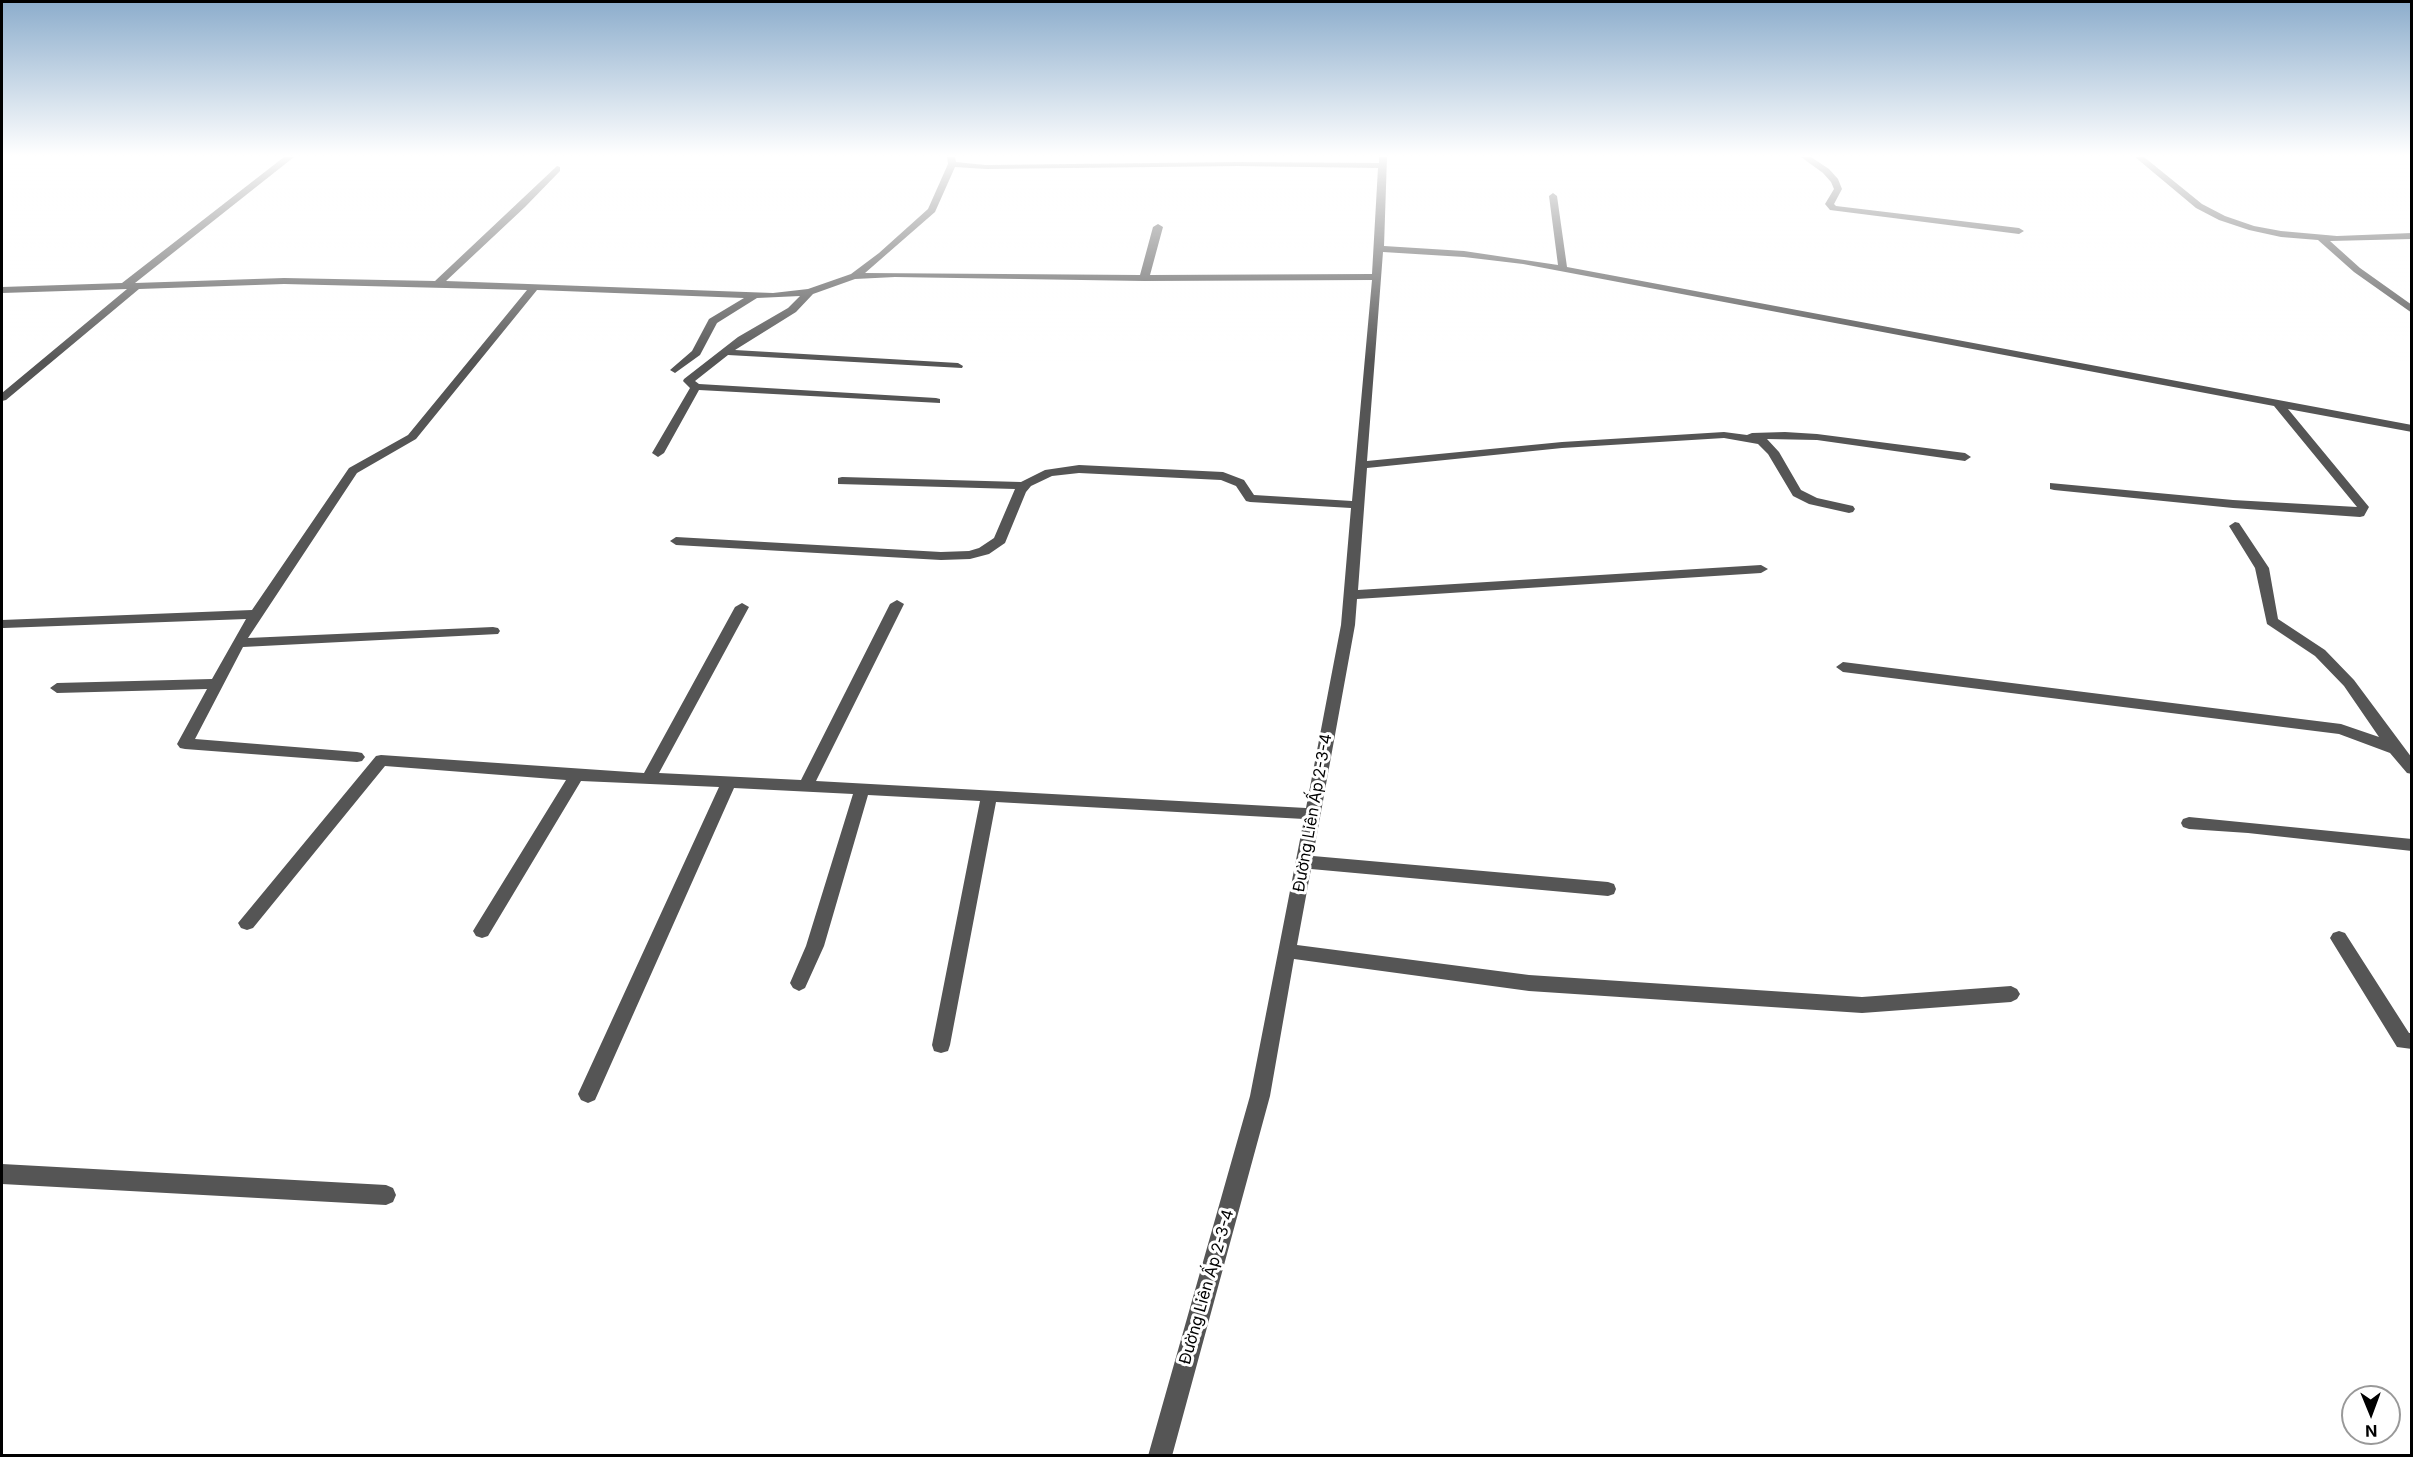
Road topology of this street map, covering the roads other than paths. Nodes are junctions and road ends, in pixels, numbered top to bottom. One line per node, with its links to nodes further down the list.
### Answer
1 (206, 225): 18 (street)
2 (501, 225): 17 (street)
3 (915, 225): 14 (street)
4 (1380, 225): 12 (street, Đường Liên Ấp 2-3-4)
5 (1557, 225): 13 (street)
6 (1970, 225): 9 (street)
7 (2248, 225): 11 (street)
8 (1158, 227): 16 (street)
9 (2019, 231)
10 (2412, 236): 11 (street)
11 (2320, 237): 23 (street)
12 (1379, 249): 13 (street); 15 (street, Đường Liên Ấp 2-3-4)
13 (1563, 269): 30 (street)
14 (854, 276): 16 (street); 21 (street)
15 (1376, 277): 16 (street); 35 (street, Đường Liên Ấp 2-3-4)
16 (1144, 278)
17 (438, 284): 18 (street); 19 (street)
18 (130, 286): 20 (street); 28 (street)
19 (535, 287): 22 (street); 47 (street)
20 (2, 290)
21 (810, 292): 22 (street); 24 (street)
22 (756, 295): 26 (street)
23 (2412, 310)
24 (724, 352): 25 (street); 27 (street)
25 (958, 366)
26 (675, 370)
27 (696, 387): 29 (street); 33 (street)
28 (2, 398)
29 (936, 401)
30 (2278, 404): 31 (street); 38 (street)
31 (2412, 429)
32 (1743, 437): 34 (street); 35 (street); 40 (street)
33 (658, 453)
34 (1965, 457)
35 (1362, 465): 39 (street, Đường Liên Ấp 2-3-4)
36 (842, 481): 37 (street)
37 (1025, 486): 39 (street); 42 (street)
38 (2054, 486)
39 (1358, 505): 44 (street, Đường Liên Ấp 2-3-4)
40 (1849, 509)
41 (2235, 526): 54 (street)
42 (676, 541)
43 (1761, 569): 44 (street)
44 (1350, 595): 63 (street, Đường Liên Ấp 2-3-4)
45 (897, 604): 60 (street)
46 (742, 607): 58 (street)
47 (256, 614): 48 (street); 50 (street)
48 (4, 624)
49 (493, 631): 50 (street)
50 (238, 643): 52 (street)
51 (1843, 667): 54 (street)
52 (216, 684): 53 (street); 55 (street)
53 (57, 688)
54 (2395, 749): 56 (street)
55 (357, 757)
56 (2412, 769)
57 (577, 775): 58 (street); 68 (street); 69 (street)
58 (649, 778): 59 (street)
59 (729, 782): 60 (street); 76 (street)
60 (806, 786): 61 (street)
61 (862, 789): 62 (street); 72 (street)
62 (989, 796): 63 (street); 75 (street)
63 (1312, 814): 66 (street, Đường Liên Ấp 2-3-4)
64 (2188, 823): 65 (street)
65 (2412, 844)
66 (1304, 862): 67 (street); 71 (street, Đường Liên Ấp 2-3-4)
67 (1608, 889)
68 (247, 923)
69 (482, 930)
70 (2339, 938): 74 (street)
71 (1287, 951): 73 (street); 79 (street, Đường Liên Ấp 2-3-4)
72 (799, 984)
73 (2011, 994)
74 (2412, 1041)
75 (941, 1045)
76 (588, 1094)
77 (2, 1174): 78 (street)
78 (386, 1196)
79 (1160, 1455)

